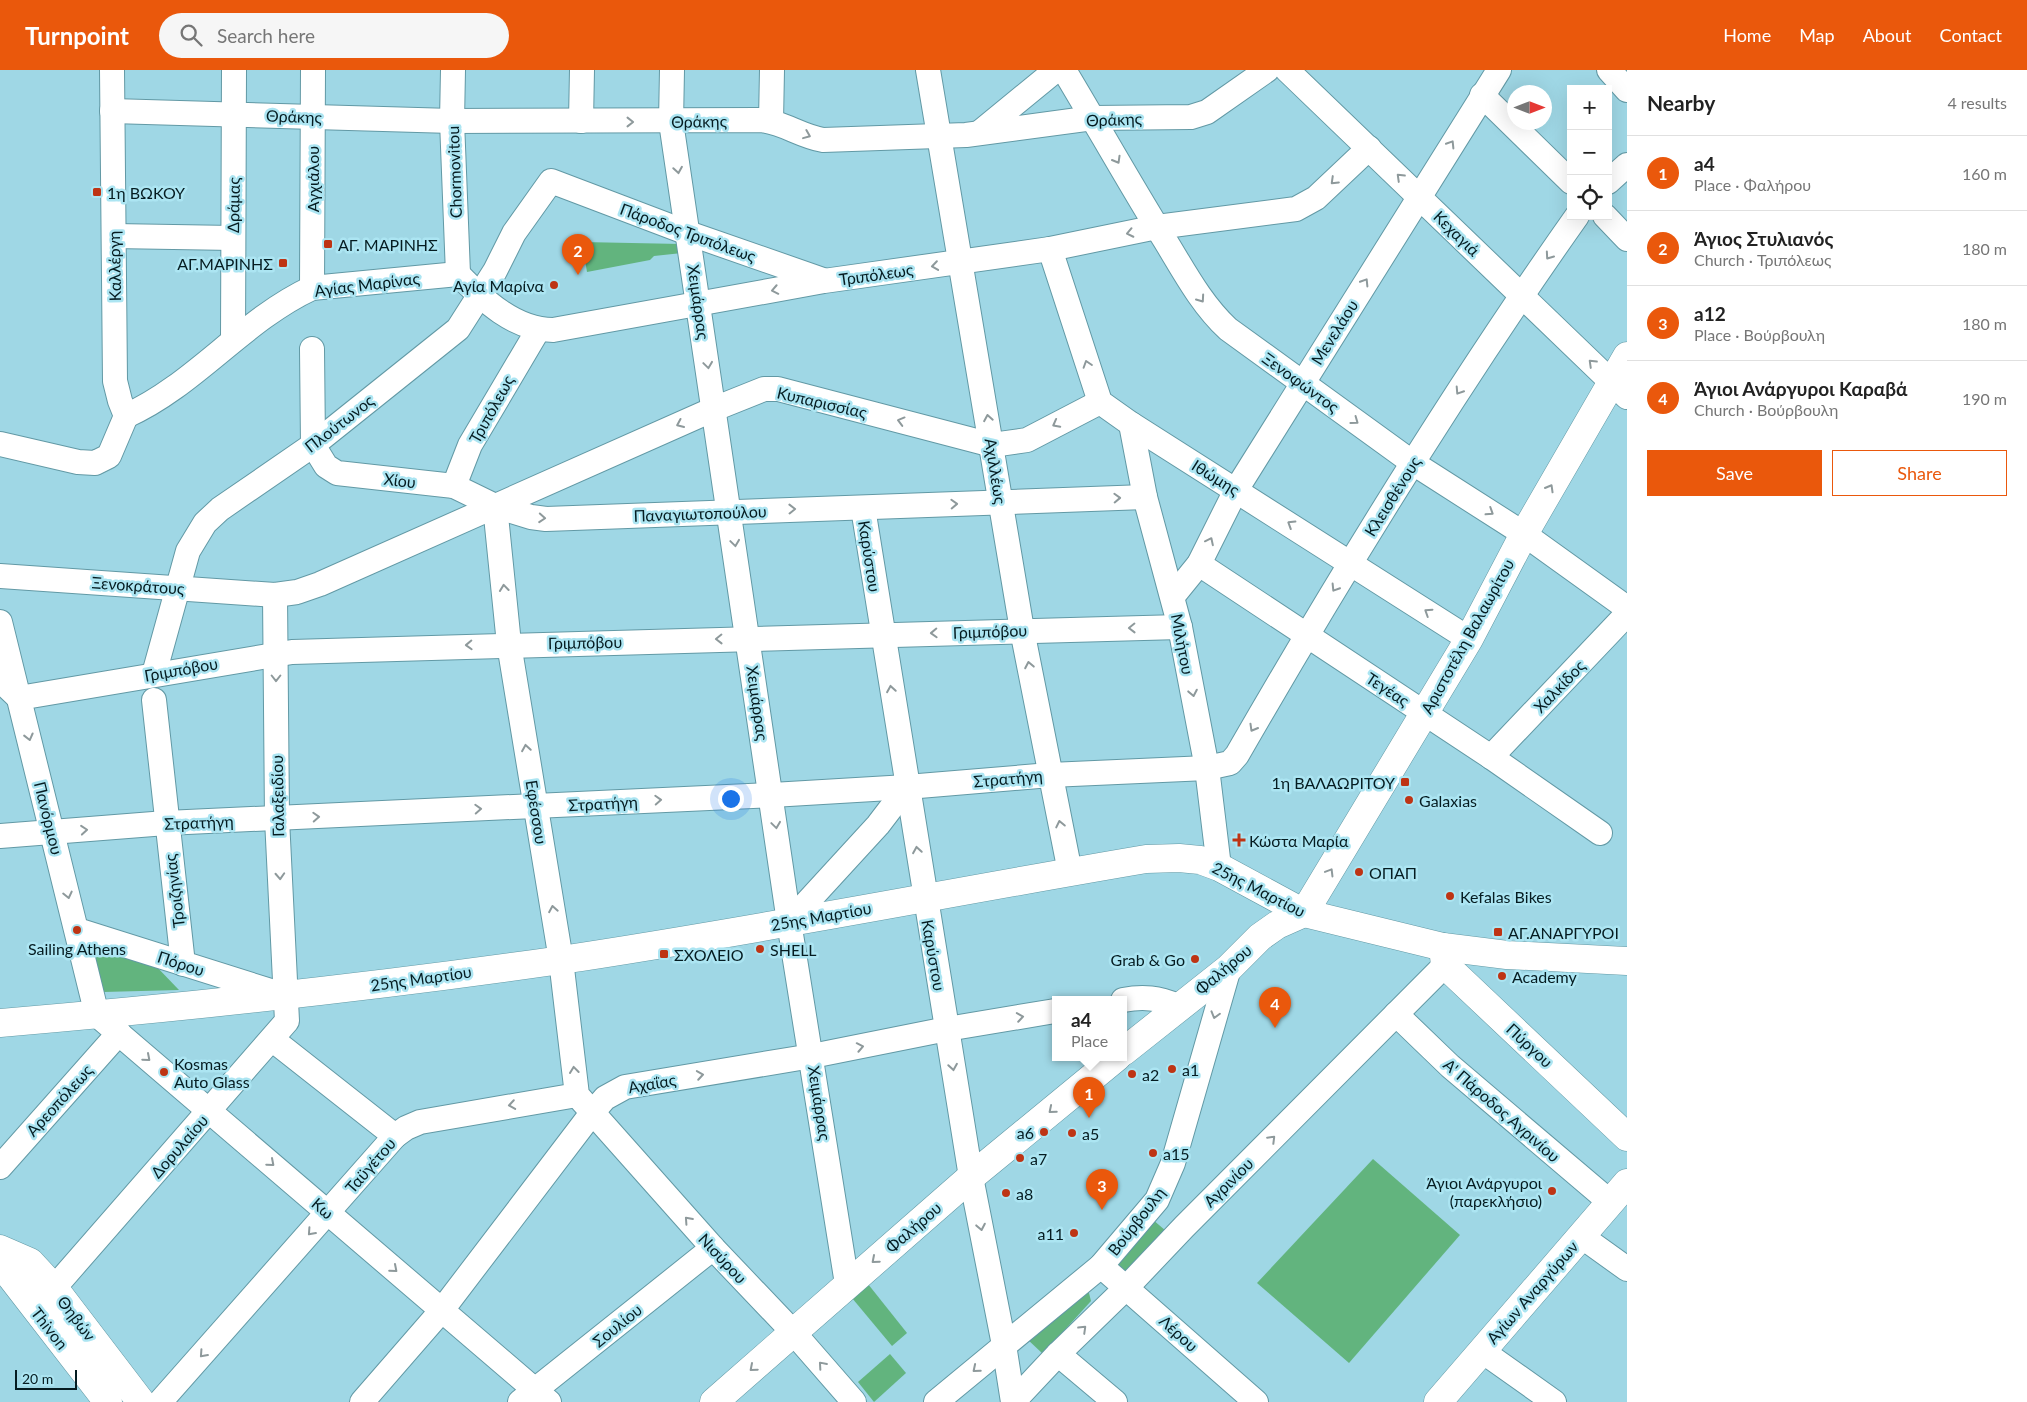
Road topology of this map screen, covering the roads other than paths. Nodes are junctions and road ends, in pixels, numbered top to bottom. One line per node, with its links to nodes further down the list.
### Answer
1 (112, 70): 17 (street, Καλλέργη)
2 (234, 70): 18 (street, Δράμας)
3 (313, 70): 19 (street, Αγχιάλου)
4 (453, 70): 21 (street, Chormovitou)
5 (582, 70): 22 (street)
6 (672, 70): 24 (street, Χειμάρρας)
7 (772, 70): 23 (street)
8 (928, 70): 26 (street, Αχιλλέως)
9 (1056, 70): 25 (street)
10 (1064, 70): 20 (street, Ξενοφώντος)
11 (1267, 70): 20 (street, Θράκης)
12 (1287, 70): 27 (street, Κεχαγιά)
13 (1499, 70): 16 (street, Μενελάου)
14 (1609, 70): 15 (street)
15 (1627, 90)
16 (1482, 95): 29 (street); 32 (street, Μενελάου, one-way to 16)
17 (112, 112): 18 (street, Θράκης); 37 (street, Καλλέργη)
18 (234, 114): 19 (street, Θράκης); 38 (street, Δράμας)
19 (312, 116): 21 (street, Θράκης); 44 (street, Αγχιάλου)
20 (1093, 118): 25 (street, Θράκης); 35 (street, Ξενοφώντος, one-way to 35)
21 (452, 121): 22 (street, Θράκης); 42 (street, Chormovitou)
22 (581, 121): 24 (street, Θράκης, one-way to 24)
23 (771, 121): 24 (street, Θράκης); 26 (street, Θράκης, one-way to 26)
24 (671, 122): 36 (street, Χειμάρρας, one-way to 36)
25 (979, 133): 26 (street, Θράκης)
26 (938, 138): 41 (street, Αχιλλέως)
27 (1369, 148): 32 (street, Κεχαγιά, one-way to 27); 35 (street, Τριπόλεως, one-way to 35)
28 (1627, 165): 30 (street)
29 (1567, 178)
30 (1612, 178)
31 (551, 181): 36 (street, Πάροδος Τριπόλεως); 46 (street, Πλούτωνος)
32 (1419, 196): 45 (street, Κεχαγιά); 52 (street, Μενελάου, one-way to 32)
33 (1574, 220): 45 (street, Κλεισθένους, one-way to 45)
34 (1609, 220): 39 (street)
35 (1157, 227): 40 (street, Τριπόλεως, one-way to 40); 52 (street, Ξενοφώντος, one-way to 52)
36 (688, 233): 43 (street, Πάροδος Τριπόλεως); 47 (street, Χειμάρρας)
37 (114, 236): 38 (street); 56 (street, Καλλέργη)
38 (233, 238): 49 (street, Δράμας)
39 (1627, 239)
40 (1050, 249): 41 (street, Τριπόλεως); 54 (street, one-way to 40)
41 (961, 262): 43 (street, Τριπόλεως, one-way to 43); 60 (street, Αχιλλέως, one-way to 41)
42 (458, 274): 44 (street, Αγίας Μαρίνας); 46 (street)
43 (824, 281): 47 (street, Τριπόλεως, one-way to 47)
44 (312, 288): 49 (street, Αγίας Μαρίνας)
45 (1522, 295): 53 (street, Κεχαγιά, one-way to 45); 61 (street, Κλεισθένους, one-way to 61)
46 (480, 297): 48 (street); 59 (street, Πλούτωνος)
47 (699, 304): 48 (street, Τριπόλεως); 55 (street, Χειμάρρας, one-way to 55)
48 (538, 330): 62 (street, Τριπόλεως)
49 (233, 340): 56 (street, Αγίας Μαρίνας)
50 (312, 349): 59 (street)
51 (1627, 356): 53 (main road, Αριστοτέλη Βαλαωρίτου)
52 (1303, 383): 61 (street, Ξενοφώντος, one-way to 61); 63 (street, Μενελάου)
53 (1620, 390): 69 (main road, Αριστοτέλη Βαλαωρίτου, one-way to 53)
54 (1100, 402): 57 (street, Ιθώμης); 60 (street, Κυπαρισσίας, one-way to 60)
55 (714, 409): 60 (street, Κυπαρισσίας, one-way to 55); 66 (street, Κυπαρισσίας, one-way to 66); 68 (street, Χειμάρρας)
56 (126, 416): 58 (street)
57 (1130, 424): 63 (street, Ιθώμης); 64 (street, Μιλήτου)
58 (0, 444)
59 (313, 445): 62 (street, Χίου); 73 (street, Πλούτωνος)
60 (992, 445): 65 (street, Αχιλλέως)
61 (1412, 463): 69 (street, Ξενοφώντος, one-way to 69); 70 (street, Κλεισθένους)
62 (454, 486): 66 (street, Χίου)
63 (1236, 490): 70 (street, Ιθώμης, one-way to 63); 71 (street, Μενελάου, one-way to 63)
64 (1145, 497): 65 (street, Παναγιωτοπούλου, one-way to 64); 75 (street, Μιλήτου)
65 (1001, 502): 67 (street, Παναγιωτοπούλου, one-way to 65); 80 (street, Αχιλλέως)
66 (495, 506): 68 (street, Παναγιωτοπούλου, one-way to 68); 74 (street); 85 (street, Εφέσσου, one-way to 66)
67 (863, 508): 68 (street, Παναγιωτοπούλου, one-way to 67); 81 (street, Καρύστου)
68 (730, 511): 83 (street, Χειμάρρας, one-way to 83)
69 (1524, 534): 76 (street, Ξενοφώντος); 84 (main road, Αριστοτέλη Βαλαωρίτου)
70 (1351, 562): 82 (street, Κλεισθένους, one-way to 82); 84 (street, Ιθώμης, one-way to 70)
71 (1199, 564): 75 (street, Μενελάου); 82 (street, Τεγέας)
72 (0, 576): 73 (street, Ξενοκράτους)
73 (177, 587): 74 (street, Ξενοκράτους); 87 (street, Πλούτωνος)
74 (275, 595): 86 (street, Γαλαξειδίου)
75 (1173, 596): 79 (street, Μιλήτου)
76 (1627, 608)
77 (1627, 614): 92 (street, Χαλκίδος)
78 (0, 622): 89 (street, Πανόρμου)
79 (1180, 627): 80 (street, Γριμπόβου, one-way to 80); 93 (street, Μιλήτου, one-way to 93)
80 (1022, 630): 81 (street, Γριμπόβου, one-way to 81); 94 (street, Αχιλλέως, one-way to 80)
81 (883, 634): 83 (street, Γριμπόβου); 95 (street, Καρύστου, one-way to 81)
82 (1306, 636): 91 (street, Τεγέας); 93 (street, Κλεισθένους, one-way to 93)
83 (748, 638): 85 (street, Γριμπόβου, one-way to 85); 96 (street, Χειμάρρας)
84 (1469, 638): 91 (main road, Αριστοτέλη Βαλαωρίτου)
85 (510, 644): 86 (street, Γριμπόβου, one-way to 86); 97 (street, Εφέσσου, one-way to 85)
86 (276, 653): 87 (street, Γριμπόβου); 98 (street, Γαλαξειδίου, one-way to 98)
87 (154, 674): 89 (street, Γριμπόβου)
88 (0, 680): 89 (street)
89 (19, 698): 100 (street, Πανόρμου, one-way to 100)
90 (154, 700): 99 (street, Τροιζηνίας)
91 (1425, 713): 92 (street, Τεγέας); 106 (main road, Αριστοτέλη Βαλαωρίτου, one-way to 91)
92 (1490, 757): 101 (street, Τεγέας)
93 (1207, 768): 94 (street, Στρατήγη); 103 (street, Μιλήτου)
94 (1050, 775): 95 (street, Στρατήγη); 104 (street, Αχιλλέως, one-way to 94)
95 (907, 787): 96 (street, Στρατήγη); 105 (street, Καρύστου, one-way to 95); 107 (street)
96 (772, 795): 97 (street, Στρατήγη, one-way to 96); 107 (street, Χειμάρρας, one-way to 107)
97 (536, 807): 98 (street, Στρατήγη, one-way to 97); 110 (street, Εφέσσου, one-way to 97)
98 (277, 819): 99 (street, Στρατήγη); 114 (street, Γαλαξειδίου, one-way to 114)
99 (166, 823): 100 (street, Στρατήγη, one-way to 99); 112 (street, Τροιζηνίας)
100 (53, 833): 102 (street, Στρατήγη); 108 (street, Πανόρμου, one-way to 108)
101 (1600, 833)
102 (0, 836)
103 (1219, 867): 104 (main road, 25ης Μαρτίου); 106 (main road, 25ης Μαρτίου)
104 (1070, 872): 105 (main road, 25ης Μαρτίου)
105 (924, 898): 107 (main road, 25ης Μαρτίου); 121 (street, Καρύστου)
106 (1304, 914): 109 (main road, 25ης Μαρτίου); 113 (main road, Φαλήρου)
107 (789, 922): 110 (main road, 25ης Μαρτίου); 125 (street, Χειμάρρας)
108 (77, 930): 112 (street, Πόρου); 119 (street, Πανόρμου)
109 (1444, 956): 111 (main road, 25ης Μαρτίου); 118 (street, Αγρινίου); 131 (main road, Πύργου)
110 (561, 960): 114 (main road, 25ης Μαρτίου); 127 (street, Εφέσσου, one-way to 110)
111 (1627, 961)
112 (183, 964): 114 (street, Πόρου)
113 (1229, 968): 116 (main road, Φαλήρου); 135 (street, Βούρβουλη, one-way to 135)
114 (286, 996): 119 (main road, 25ης Μαρτίου); 123 (street, Δορυλαίου)
115 (1127, 999): 116 (street)
116 (1178, 1006): 124 (main road, Φαλήρου)
117 (1052, 1012): 121 (street, Αχαΐας, one-way to 117)
118 (1396, 1014): 134 (street, Α' Πάροδος Αγρινίου); 137 (street, Αγρινίου, one-way to 118)
119 (97, 1015): 120 (main road, 25ης Μαρτίου); 122 (street, Κω)
120 (0, 1023)
121 (947, 1029): 125 (street, Αχαΐας, one-way to 121); 133 (street, Καρύστου, one-way to 133)
122 (119, 1033): 128 (street, Κω, one-way to 128); 132 (street, Αρεοπόλεως)
123 (273, 1040): 128 (street, Δορυλαίου); 130 (street)
124 (1127, 1049)
125 (812, 1056): 129 (street, Αχαΐας, one-way to 125); 143 (street, Χειμάρρας)
126 (1112, 1061): 133 (main road, Φαλήρου, one-way to 133)
127 (577, 1095): 129 (street); 130 (street, Ταϋγέτου, one-way to 130)
128 (210, 1111): 136 (street, Κω, one-way to 136); 144 (street, Δορυλαίου)
129 (592, 1113): 139 (street, Νισύρου, one-way to 129); 146 (street, Αχαΐας)
130 (395, 1136): 136 (street, Ταϋγέτου)
131 (1627, 1137)
132 (0, 1167)
133 (971, 1177): 143 (main road, Φαλήρου, one-way to 143); 148 (street, Καρύστου, one-way to 148)
134 (1618, 1192): 138 (main road, Αγίων Αναργύρων)
135 (1157, 1200): 137 (street); 141 (street, Βούρβουλη)
136 (328, 1213): 146 (street, Κω, one-way to 146); 154 (street, Ταϋγέτου, one-way to 154)
137 (1184, 1226): 145 (street, Αγρινίου)
138 (1581, 1236): 142 (street); 149 (main road, Αγίων Αναργύρων)
139 (713, 1248): 147 (street, Νισύρου); 151 (street, Σουλίου)
140 (0, 1249): 144 (main road, Θηβών); 152 (main road, Thivon)
141 (1101, 1266): 145 (street, Λέρου); 148 (street, Βούρβουλη)
142 (1627, 1269)
143 (847, 1284): 147 (main road, Φαλήρου)
144 (54, 1288): 153 (main road, Θηβών)
145 (1127, 1288): 150 (street, Αγρινίου, one-way to 145); 161 (street, Λέρου)
146 (442, 1310): 151 (street, Κω); 155 (street, Αχαΐας)
147 (793, 1332): 156 (main road, Φαλήρου, one-way to 156); 157 (street, Νισύρου, one-way to 147)
148 (1004, 1345): 158 (street, Βούρβουλη, one-way to 158); 159 (street, Καρύστου)
149 (1482, 1351): 162 (main road, Αγίων Αναργύρων); 163 (street)
150 (1058, 1354): 159 (street, Αγρινίου); 160 (street)
151 (535, 1398)
152 (108, 1402)
153 (141, 1402)
154 (160, 1402)
155 (362, 1402)
156 (714, 1402)
157 (854, 1402)
158 (936, 1402)
159 (1013, 1402)
160 (1115, 1402)
161 (1256, 1402)
162 (1438, 1402)
163 (1554, 1402)

